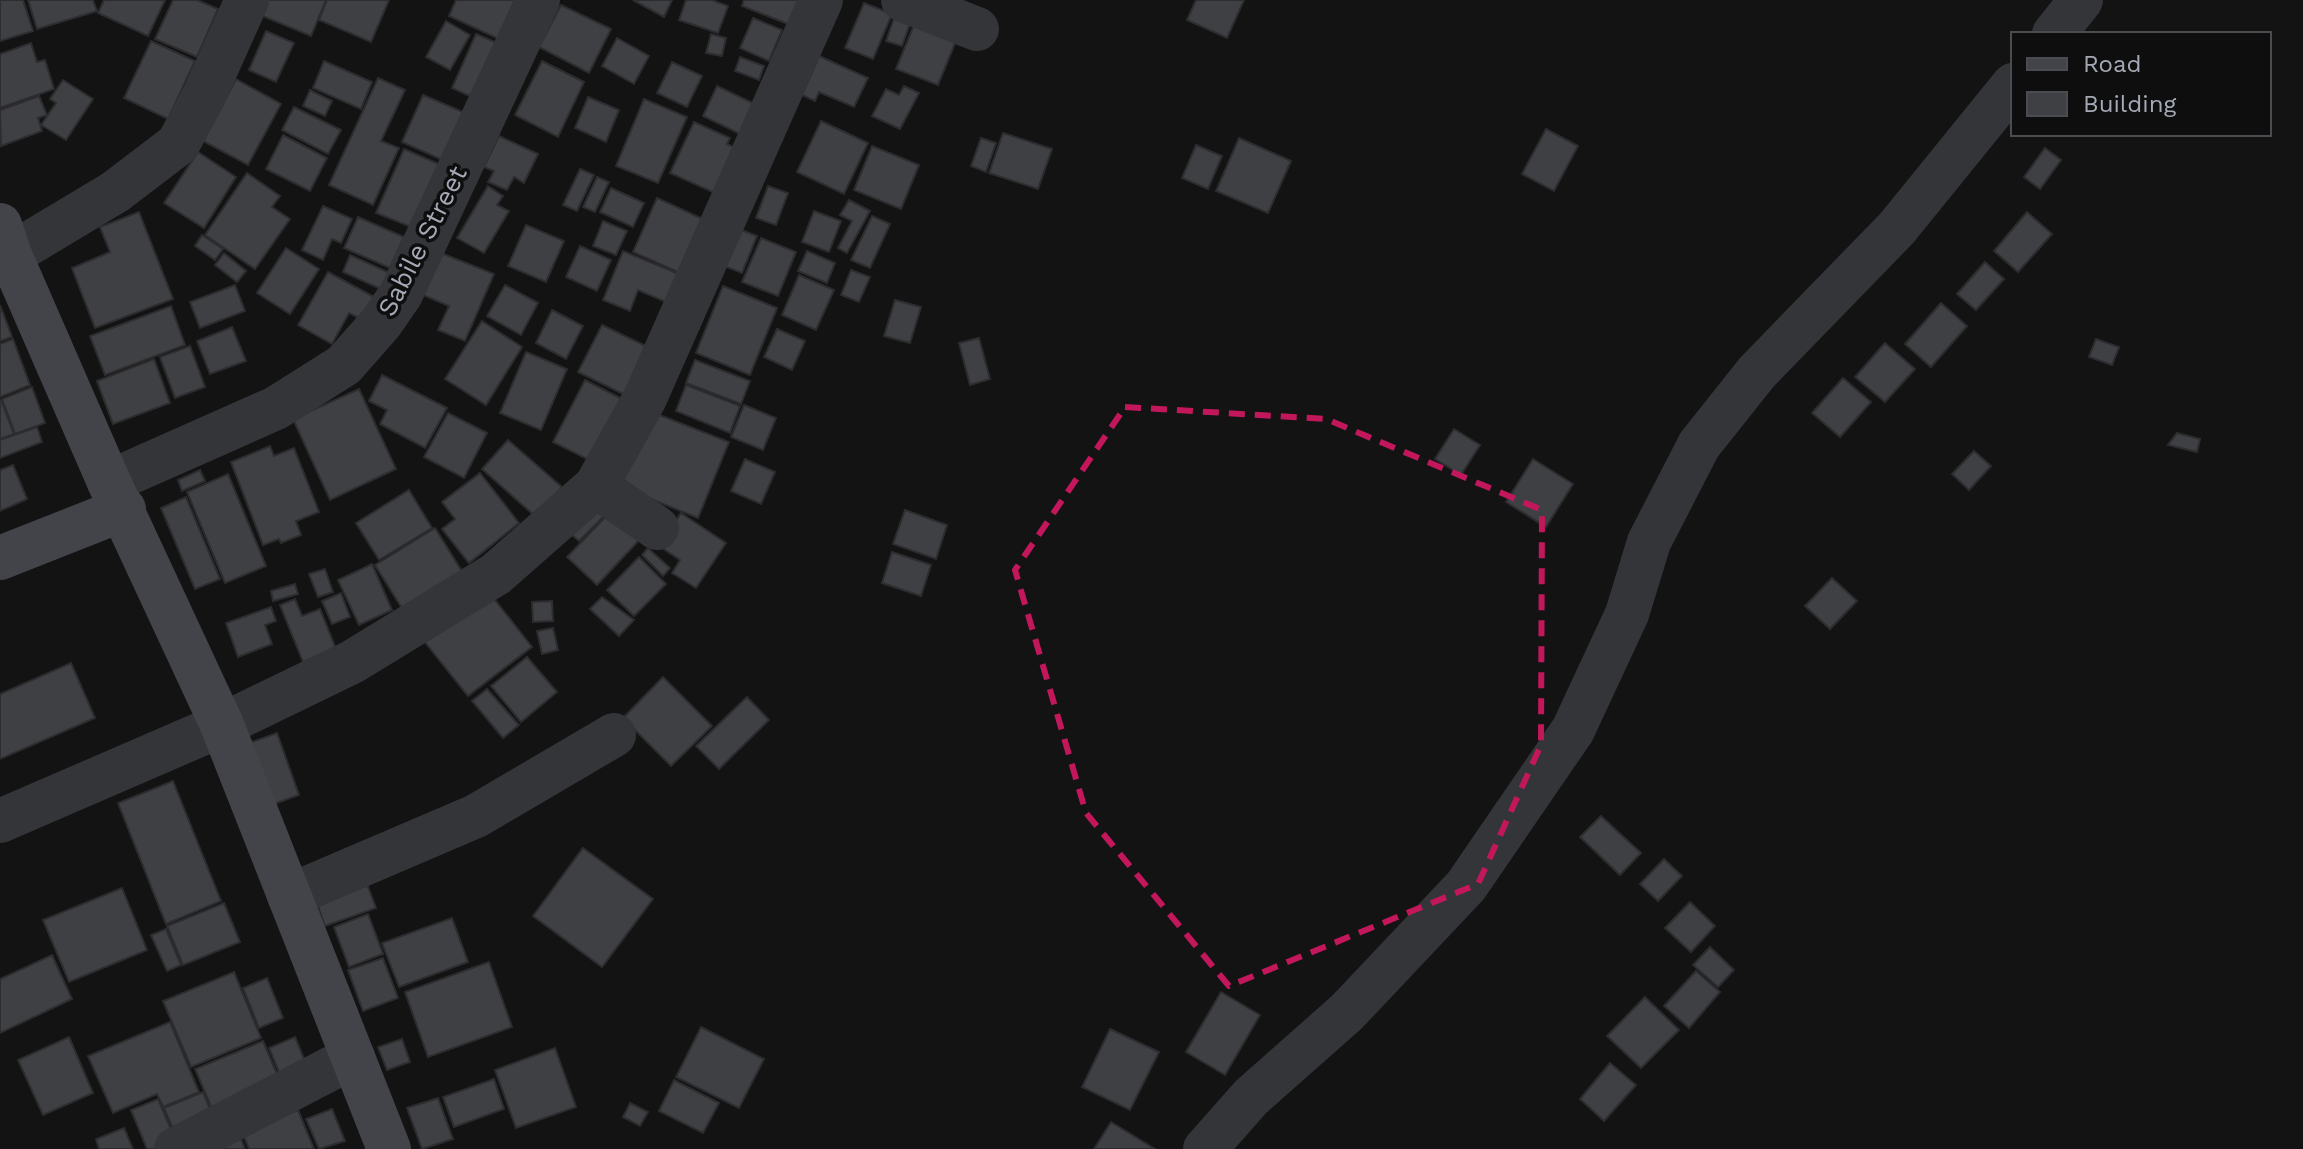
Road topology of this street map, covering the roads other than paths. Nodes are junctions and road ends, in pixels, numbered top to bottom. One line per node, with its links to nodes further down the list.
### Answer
1 (247, 0): 9 (street)
2 (538, 0): 11 (street, Sabile Street)
3 (821, 0): 10 (street)
4 (903, 0): 6 (street)
5 (2081, 0): 7 (street)
6 (977, 29)
7 (2056, 32)
8 (2011, 87): 21 (street)
9 (5, 240): 11 (street)
10 (596, 486): 12 (street); 14 (street)
11 (116, 495): 13 (street); 14 (street)
12 (657, 528)
13 (0, 558)
14 (222, 725): 16 (street); 17 (street)
15 (614, 735): 17 (street)
16 (0, 821)
17 (289, 896): 18 (street)
18 (353, 1057): 19 (street); 20 (street)
19 (176, 1149)
20 (389, 1149)
21 (1205, 1149)

